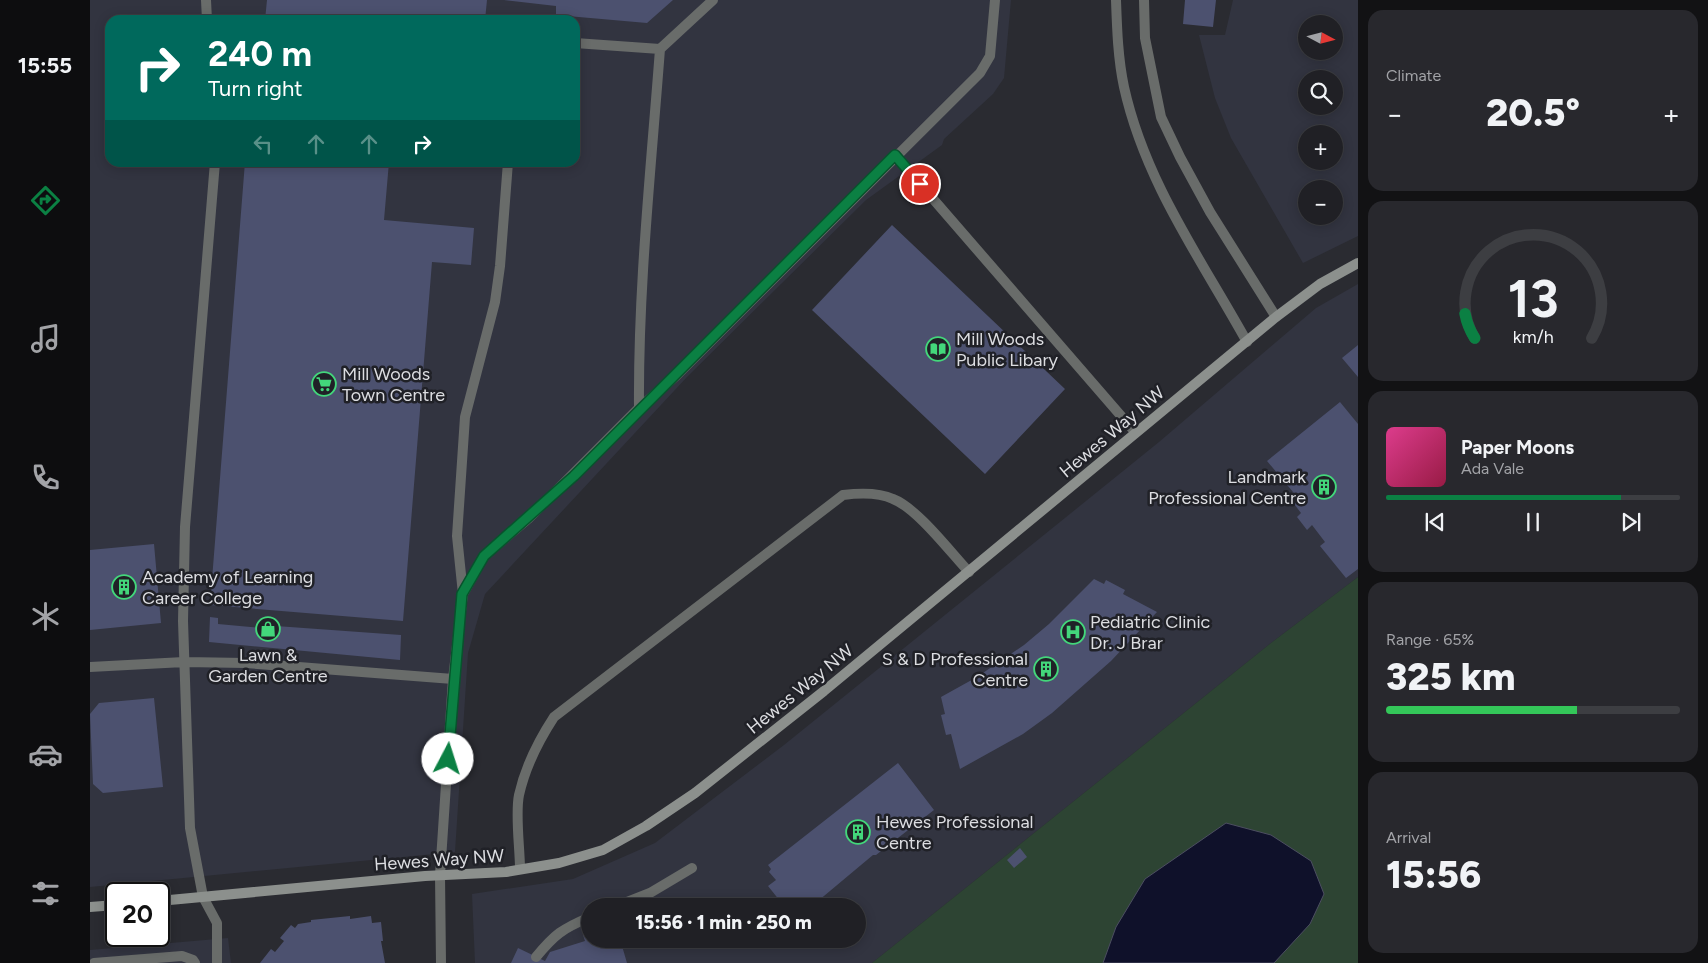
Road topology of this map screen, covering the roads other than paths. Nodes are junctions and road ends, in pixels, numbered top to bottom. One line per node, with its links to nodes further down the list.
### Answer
1 (206, 0): 6 (street)
2 (714, 0): 8 (street)
3 (995, 0): 9 (street)
4 (1116, 0): 14 (street)
5 (1144, 0): 13 (street)
6 (207, 15)
7 (580, 43): 8 (street)
8 (660, 49): 15 (street)
9 (895, 155): 15 (street); 16 (street)
10 (215, 167): 19 (street)
11 (508, 167): 18 (street)
12 (1358, 263): 13 (street, Hewes Way NW)
13 (1276, 317): 14 (street, Hewes Way NW)
14 (1248, 342): 16 (street, Hewes Way NW)
15 (639, 408): 18 (street)
16 (1136, 432): 17 (street, Hewes Way NW)
17 (969, 572): 23 (street, Hewes Way NW); 23 (street)
18 (462, 594): 21 (street)
19 (184, 662): 20 (street); 21 (street); 25 (street)
20 (90, 667)
21 (453, 679): 24 (street)
22 (692, 868): 26 (street)
23 (520, 869): 24 (street, Hewes Way NW)
24 (440, 875): 25 (street, Hewes Way NW); 36 (street)
25 (203, 897): 27 (street, Hewes Way NW); 35 (street)
26 (637, 898)
27 (170, 900)
28 (105, 905): 29 (street)
29 (90, 907)
30 (581, 921): 31 (street)
31 (536, 957)
32 (185, 960): 33 (street); 34 (street)
33 (94, 963)
34 (195, 963)
35 (217, 963)
36 (441, 963)

